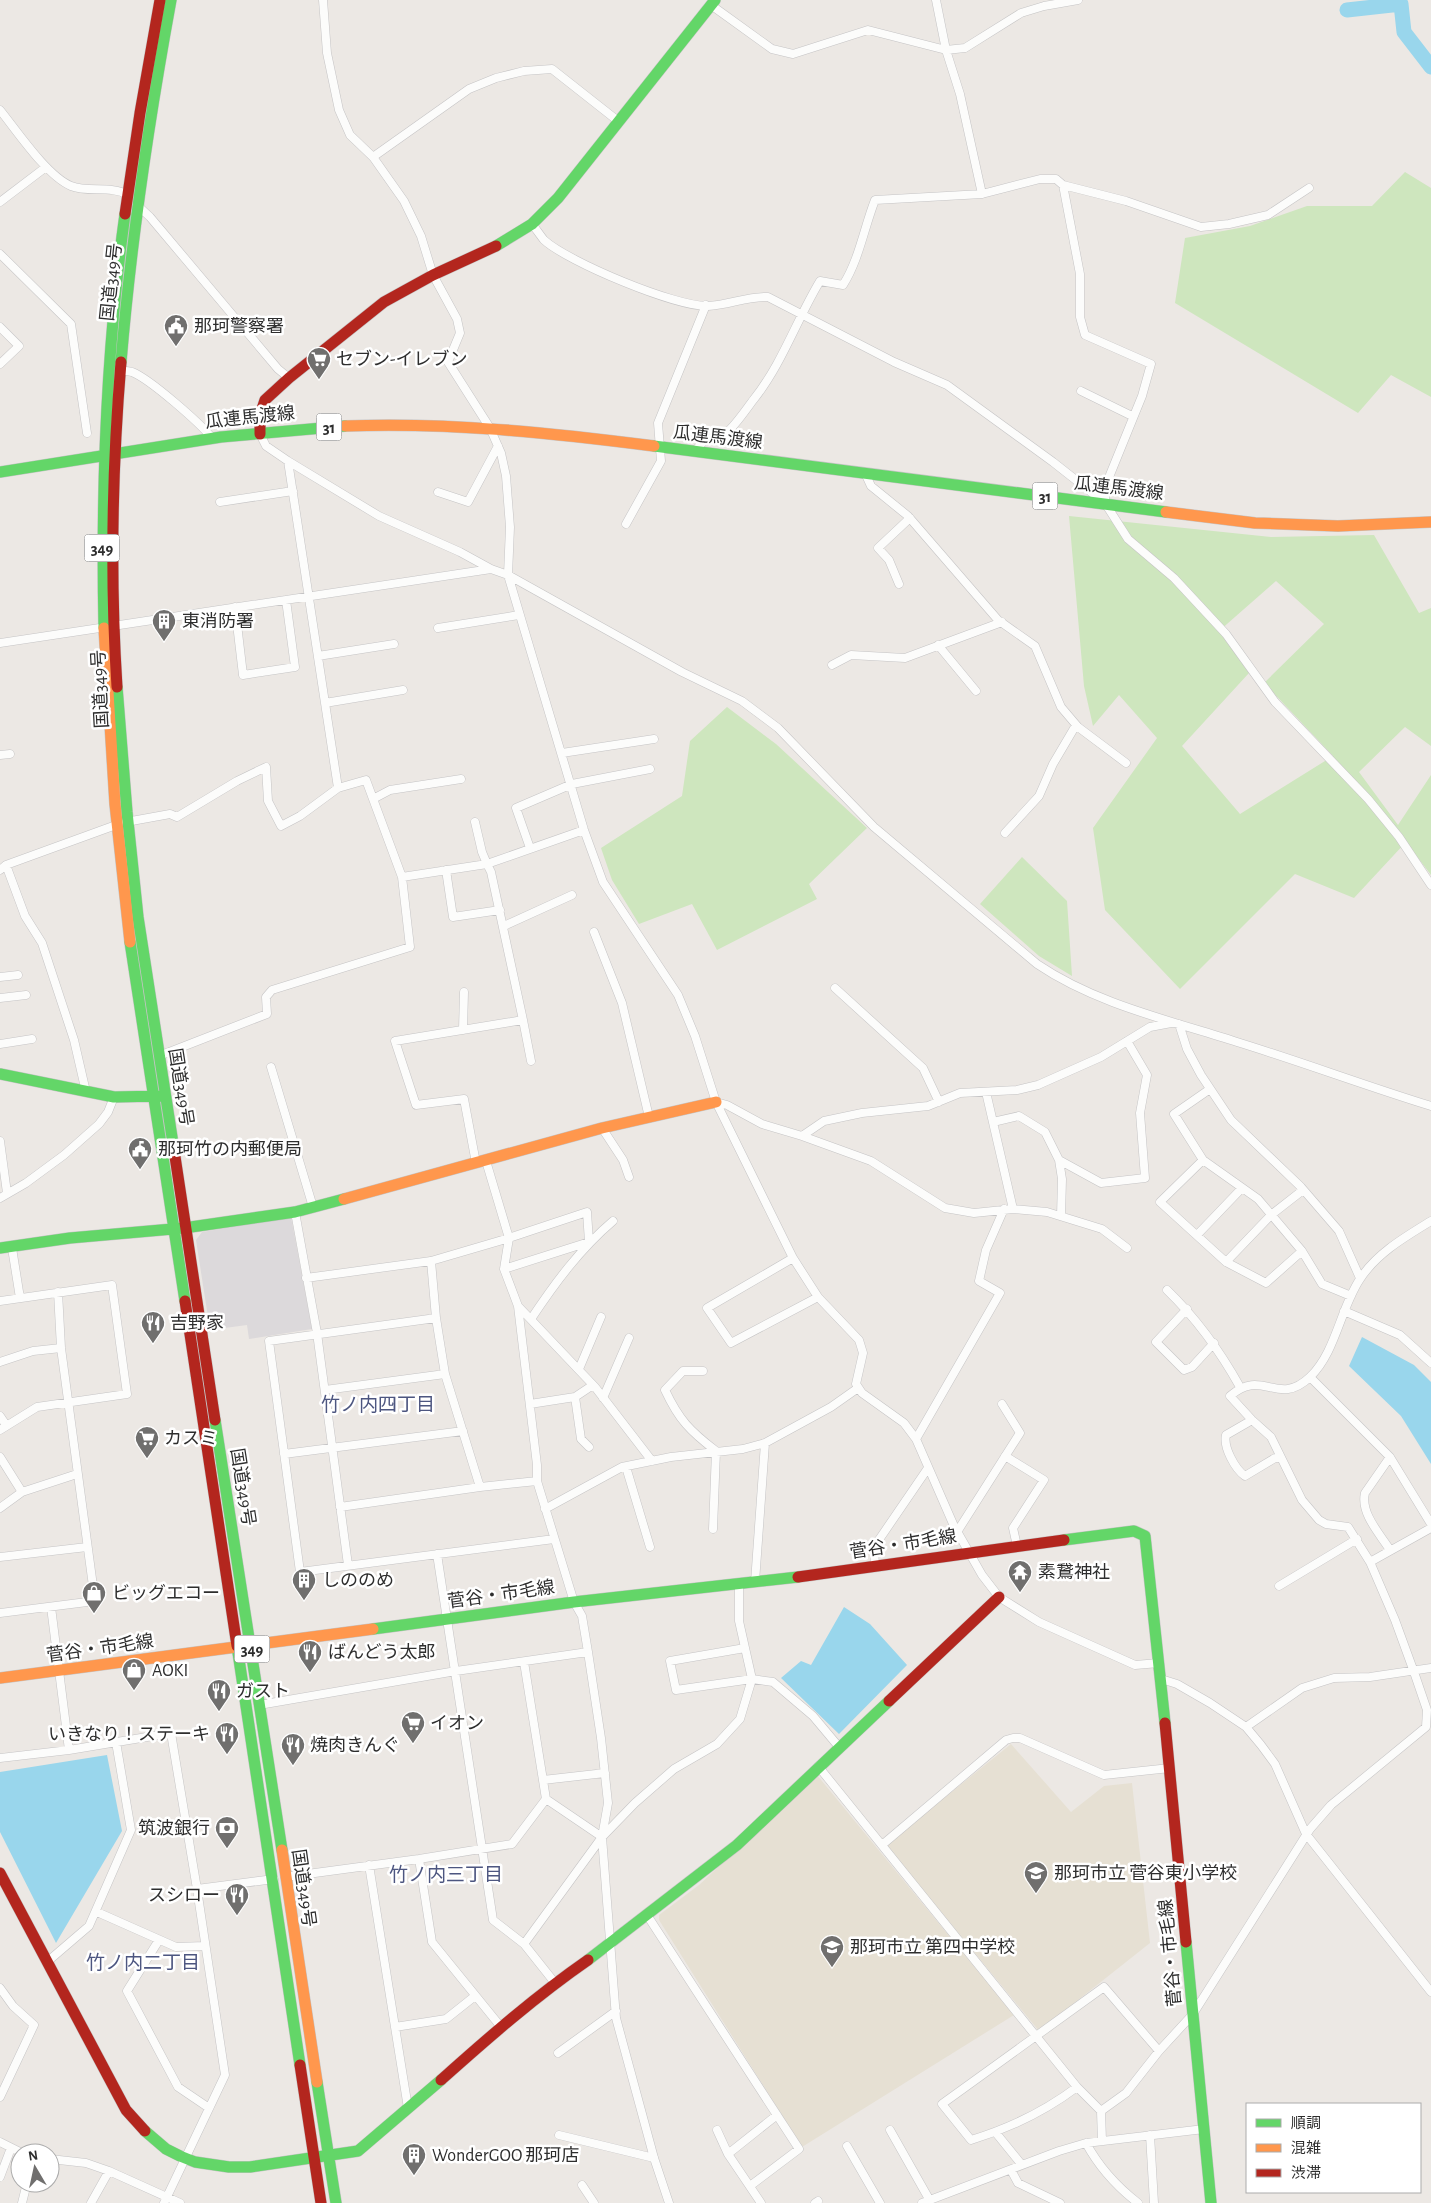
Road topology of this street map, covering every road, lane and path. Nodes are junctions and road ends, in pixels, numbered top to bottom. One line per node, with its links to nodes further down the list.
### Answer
1 (160, 0): 14 (main road, 国道349号 / 349)
2 (171, 0): 17 (main road, 国道349号 / 349)
3 (323, 0): 10 (street)
4 (936, 0): 7 (street)
5 (1078, 0): 7 (street)
6 (713, 2): 7 (street); 9 (main road)
7 (946, 50): 15 (street)
8 (0, 110): 11 (street)
9 (618, 121): 10 (street); 18 (main road)
10 (373, 157): 20 (street)
11 (46, 167): 14 (street); 16 (street)
12 (1063, 185): 13 (street); 15 (street); 28 (street)
13 (1309, 188)
14 (126, 194): 17 (street); 37 (main road, 国道349号 / 349)
15 (982, 194): 22 (street)
16 (0, 202)
17 (136, 205): 25 (main road, 国道349号 / 349); 26 (street)
18 (532, 224): 20 (main road); 21 (street)
19 (0, 254): 30 (street)
20 (433, 275): 26 (main road); 29 (street)
21 (706, 306): 22 (street); 34 (street)
22 (802, 315): 35 (street); 44 (street)
23 (0, 327): 24 (street)
24 (0, 364)
25 (120, 370): 32 (street); 36 (main road, 国道349号 / 349)
26 (290, 378): 31 (main road)
27 (1081, 392): 28 (street)
28 (1132, 416): 44 (street)
29 (490, 428): 31 (main road, 瓜連馬渡線 / 31); 33 (street); 34 (main road, 瓜連馬渡線 / 31)
30 (87, 433)
31 (260, 434): 32 (main road, 瓜連馬渡線 / 31); 38 (street)
32 (213, 439): 36 (main road, 瓜連馬渡線 / 31)
33 (498, 446): 42 (street); 49 (street)
34 (659, 447): 35 (main road, 瓜連馬渡線 / 31); 47 (street)
35 (695, 452): 40 (main road, 瓜連馬渡線 / 31)
36 (116, 453): 37 (main road, 瓜連馬渡線 / 31); 56 (main road, 国道349号 / 349)
37 (104, 456): 39 (main road, 瓜連馬渡線 / 31); 56 (main road, 国道349号 / 349)
38 (288, 461): 41 (street); 48 (street)
39 (0, 472)
40 (865, 473): 44 (main road, 瓜連馬渡線 / 31); 45 (street)
41 (293, 491): 43 (street); 51 (street)
42 (438, 492)
43 (220, 502)
44 (1104, 503): 46 (main road, 瓜連馬渡線 / 31); 86 (street)
45 (910, 518): 50 (street); 55 (street)
46 (1431, 522)
47 (626, 524)
48 (491, 569): 49 (street); 51 (street)
49 (508, 575): 54 (street); 98 (street)
50 (899, 584)
51 (309, 596): 52 (street); 61 (street)
52 (286, 600): 53 (street); 53 (street)
53 (235, 607): 56 (street)
54 (519, 615): 57 (street); 68 (street)
55 (1002, 622): 60 (street); 66 (street)
56 (109, 626): 58 (street); 78 (main road, 国道349号 / 349)
57 (438, 628)
58 (0, 643)
59 (394, 644): 61 (street)
60 (938, 644): 62 (street); 64 (street)
61 (318, 656): 65 (street)
62 (832, 665)
63 (403, 690): 65 (street)
64 (976, 691)
65 (325, 702): 75 (street)
66 (1076, 725): 71 (street); 80 (street)
67 (654, 739): 68 (street)
68 (562, 753): 74 (street)
69 (10, 754): 70 (street)
70 (0, 755)
71 (1126, 763)
72 (650, 769): 74 (street)
73 (461, 779): 76 (street)
74 (572, 784): 79 (street); 81 (street)
75 (338, 788): 76 (street); 78 (street)
76 (372, 798): 85 (street)
77 (475, 822): 82 (street)
78 (121, 824): 83 (street); 103 (main road, 国道349号 / 349); 112 (main road, 国道349号 / 349)
79 (584, 830): 81 (street); 113 (street)
80 (1004, 833)
81 (530, 848): 82 (street)
82 (487, 864): 84 (street); 88 (street)
83 (3, 867): 108 (street)
84 (446, 870): 85 (street); 88 (street)
85 (402, 877): 103 (street)
86 (1431, 885)
87 (572, 895): 89 (street)
88 (500, 910): 89 (street)
89 (504, 926): 97 (street)
90 (594, 932): 116 (street)
91 (18, 974): 92 (street)
92 (0, 977)
93 (836, 988): 114 (street)
94 (464, 992): 99 (street)
95 (26, 995): 96 (street)
96 (0, 998)
97 (523, 1020): 99 (street); 104 (street)
98 (1175, 1024): 101 (street); 107 (street); 115 (street)
99 (463, 1030): 123 (street)
100 (32, 1039): 102 (street)
101 (1127, 1041): 109 (street); 121 (street)
102 (0, 1044)
103 (159, 1056): 110 (main road, 国道349号 / 349)
104 (531, 1061)
105 (271, 1067): 128 (street)
106 (0, 1074): 108 (main road)
107 (1210, 1089): 122 (street); 126 (street)
108 (86, 1092): 111 (main road)
109 (986, 1092): 114 (street); 117 (street)
110 (165, 1095): 112 (main road); 136 (main road, 国道349号 / 349)
111 (114, 1097): 112 (main road); 127 (street)
112 (153, 1097): 136 (main road, 国道349号 / 349)
113 (716, 1102): 116 (main road); 119 (street); 144 (street)
114 (938, 1102): 119 (street)
115 (1431, 1106)
116 (649, 1117): 118 (main road)
117 (993, 1122): 121 (street); 130 (street)
118 (602, 1128): 123 (main road); 124 (street)
119 (802, 1136): 129 (street)
120 (0, 1141): 127 (street)
121 (1059, 1160): 133 (street)
122 (1204, 1160): 125 (street); 137 (street)
123 (481, 1162): 128 (main road); 138 (street)
124 (629, 1177)
125 (1242, 1188): 132 (street); 137 (street)
126 (1303, 1190): 132 (street); 149 (street)
127 (4, 1195)
128 (312, 1207): 131 (main road)
129 (1004, 1209): 130 (street); 185 (street)
130 (1013, 1209): 133 (street)
131 (295, 1212): 136 (main road); 148 (street)
132 (1271, 1215): 143 (street); 146 (street)
133 (1061, 1216): 142 (street)
134 (613, 1221): 139 (street)
135 (1431, 1221): 149 (street)
136 (179, 1228): 141 (main road); 228 (main road, 国道349号 / 349); 229 (main road, 国道349号 / 349)
137 (1197, 1235): 146 (street)
138 (509, 1238): 139 (street); 145 (street); 147 (street)
139 (589, 1242): 147 (street); 161 (street)
140 (0, 1248): 141 (main road)
141 (12, 1248): 154 (street)
142 (1127, 1248)
143 (1302, 1251): 146 (street); 152 (street)
144 (793, 1258): 153 (street); 153 (street)
145 (431, 1261): 148 (street); 159 (street)
146 (1226, 1262)
147 (504, 1269): 156 (street)
148 (306, 1278): 162 (street)
149 (1360, 1278): 152 (street)
150 (1167, 1290): 157 (street)
151 (58, 1292): 154 (street); 165 (street); 178 (street)
152 (1351, 1296): 158 (street)
153 (818, 1297): 174 (street)
154 (20, 1298): 155 (street)
155 (0, 1301)
156 (518, 1306): 161 (street); 179 (street)
157 (1186, 1309): 164 (street); 164 (street)
158 (1344, 1311): 167 (street); 171 (street)
159 (436, 1318): 162 (street); 170 (street)
160 (601, 1318): 168 (street)
161 (531, 1320): 168 (street)
162 (317, 1333): 175 (street); 190 (street)
163 (629, 1338): 177 (street)
164 (1214, 1343): 173 (street)
165 (61, 1348): 166 (street); 178 (street)
166 (0, 1362)
167 (1431, 1363)
168 (579, 1369): 172 (street)
169 (703, 1371): 189 (street)
170 (445, 1374): 175 (street); 184 (street)
171 (1310, 1377): 173 (street); 193 (street)
172 (593, 1385): 176 (street); 177 (street)
173 (1240, 1387): 182 (street)
174 (858, 1388): 185 (street); 186 (street)
175 (325, 1390): 188 (street)
176 (575, 1397): 179 (street); 187 (street)
177 (603, 1398): 195 (street)
178 (68, 1402): 183 (street); 198 (street)
179 (530, 1404): 199 (street)
180 (1002, 1404): 191 (street)
181 (0, 1416): 183 (street)
182 (1252, 1420): 194 (street); 194 (street)
183 (3, 1427)
184 (463, 1431): 188 (street); 200 (street)
185 (916, 1439): 197 (street)
186 (765, 1443): 189 (street); 220 (street)
187 (589, 1447)
188 (332, 1448): 190 (street); 202 (street)
189 (716, 1451): 195 (street); 206 (street)
190 (284, 1454): 218 (street)
191 (1005, 1456): 207 (street); 210 (street)
192 (0, 1457): 201 (street)
193 (1390, 1457): 205 (street); 213 (street)
194 (1281, 1458): 209 (street)
195 (652, 1461): 196 (street)
196 (626, 1466): 204 (street); 212 (street)
197 (928, 1468): 207 (street); 219 (street)
198 (77, 1474): 201 (street); 211 (street)
199 (537, 1481): 200 (street); 204 (street)
200 (480, 1487): 202 (street)
201 (22, 1492): 203 (street)
202 (340, 1507): 218 (street)
203 (0, 1508)
204 (545, 1509): 208 (street)
205 (1431, 1526): 213 (street)
206 (713, 1528)
207 (957, 1532): 214 (street)
208 (554, 1539): 215 (street); 224 (street)
209 (1357, 1539): 217 (street); 222 (street)
210 (1016, 1546): 214 (main road, 菅谷・市毛線); 233 (main road, 菅谷・市毛線)
211 (87, 1547): 216 (street); 225 (street)
212 (650, 1547)
213 (1390, 1550): 217 (street)
214 (968, 1552): 219 (main road, 菅谷・市毛線); 223 (street)
215 (437, 1554): 218 (street); 227 (street)
216 (0, 1557)
217 (1370, 1562): 237 (street)
218 (348, 1565)
219 (875, 1567): 220 (main road, 菅谷・市毛線)
220 (755, 1582): 221 (main road, 菅谷・市毛線)
221 (739, 1584): 224 (main road, 菅谷・市毛線); 230 (street)
222 (1280, 1586)
223 (999, 1597): 233 (street); 244 (main road)
224 (574, 1602): 227 (main road, 菅谷・市毛線); 231 (street)
225 (51, 1607): 226 (street); 235 (street)
226 (0, 1613)
227 (448, 1619): 228 (main road, 菅谷・市毛線); 236 (street)
228 (251, 1645): 229 (main road, 菅谷・市毛線); 241 (main road, 国道349号 / 349)
229 (238, 1647): 235 (main road, 菅谷・市毛線); 260 (main road, 国道349号 / 349)
230 (745, 1648): 240 (street); 240 (street)
231 (588, 1652): 232 (street); 249 (street)
232 (524, 1662): 236 (street); 250 (street)
233 (1159, 1663): 239 (main road, 菅谷・市毛線)
234 (1431, 1668): 237 (street)
235 (59, 1671): 238 (main road, 菅谷・市毛線); 245 (street)
236 (456, 1671): 241 (street); 255 (street)
237 (1414, 1672): 242 (street); 252 (street)
238 (0, 1678)
239 (1161, 1678): 242 (street); 248 (main road, 菅谷・市毛線)
240 (752, 1679): 244 (street); 253 (street)
241 (259, 1705): 259 (main road, 国道349号 / 349)
242 (1246, 1727): 252 (street)
243 (116, 1742): 245 (street); 261 (street); 262 (street)
244 (839, 1747): 247 (main road)
245 (69, 1750): 246 (street)
246 (0, 1758)
247 (818, 1766): 254 (street); 263 (main road)
248 (1170, 1768): 254 (street); 274 (main road, 菅谷・市毛線)
249 (605, 1773): 250 (street); 253 (street)
250 (543, 1780): 251 (street)
251 (546, 1799): 253 (street); 255 (street)
252 (1306, 1834): 271 (street); 274 (street)
253 (602, 1837): 265 (street); 266 (street)
254 (882, 1845): 277 (street)
255 (483, 1849): 256 (street); 265 (street)
256 (419, 1859): 257 (street); 272 (street)
257 (368, 1865): 259 (street); 275 (street)
258 (0, 1873): 268 (main road)
259 (285, 1877): 260 (street); 297 (main road, 国道349号 / 349)
260 (272, 1879): 261 (street); 298 (main road, 国道349号 / 349)
261 (197, 1889): 267 (street)
262 (97, 1912): 264 (street); 268 (street)
263 (647, 1915): 266 (main road); 285 (street)
264 (159, 1940): 267 (street); 282 (street)
265 (524, 1944): 269 (street)
266 (610, 1944): 269 (main road); 273 (street)
267 (205, 1946): 282 (street)
268 (47, 1962): 299 (main road)
269 (555, 1983): 276 (main road)
270 (0, 1990): 281 (street)
271 (1431, 1992)
272 (475, 1996): 275 (street); 276 (street)
273 (616, 2011): 279 (street); 300 (street)
274 (1193, 2014): 278 (street); 286 (main road, 菅谷・市毛線)
275 (395, 2027): 283 (street)
276 (501, 2027): 283 (main road)
277 (1037, 2036): 278 (street); 280 (street); 289 (street)
278 (1159, 2051): 284 (street)
279 (558, 2052)
280 (1077, 2087): 284 (street); 289 (street)
281 (0, 2097)
282 (209, 2108): 299 (street)
283 (408, 2108): 297 (main road)
284 (1100, 2111): 292 (street)
285 (778, 2115): 296 (street); 307 (street)
286 (1204, 2129): 291 (street); 321 (main road, 菅谷・市毛線)
287 (717, 2130): 296 (street)
288 (890, 2130): 309 (street)
289 (996, 2133): 302 (street)
290 (559, 2135): 300 (street)
291 (1150, 2135): 292 (street); 320 (street)
292 (1102, 2141): 293 (street)
293 (1086, 2144): 302 (street); 319 (street)
294 (847, 2146): 317 (street)
295 (10, 2151): 305 (street)
296 (728, 2154): 307 (street)
297 (328, 2155): 298 (main road); 313 (main road, 国道349号 / 349)
298 (314, 2157): 299 (main road); 312 (main road, 国道349号 / 349)
299 (186, 2158): 308 (street)
300 (654, 2158): 315 (street)
301 (60, 2160): 304 (street)
302 (1022, 2165): 303 (street)
303 (1011, 2170): 309 (street); 318 (street)
304 (109, 2171): 308 (street); 310 (street)
305 (0, 2177)
306 (582, 2185): 314 (street)
307 (750, 2186): 316 (street)
308 (165, 2200): 311 (street)
309 (925, 2201)
310 (91, 2203)
311 (180, 2203)
312 (321, 2203)
313 (336, 2203)
314 (594, 2203)
315 (669, 2203)
316 (761, 2203)
317 (880, 2203)
318 (1060, 2203)
319 (1138, 2203)
320 (1154, 2203)
321 (1211, 2203)

